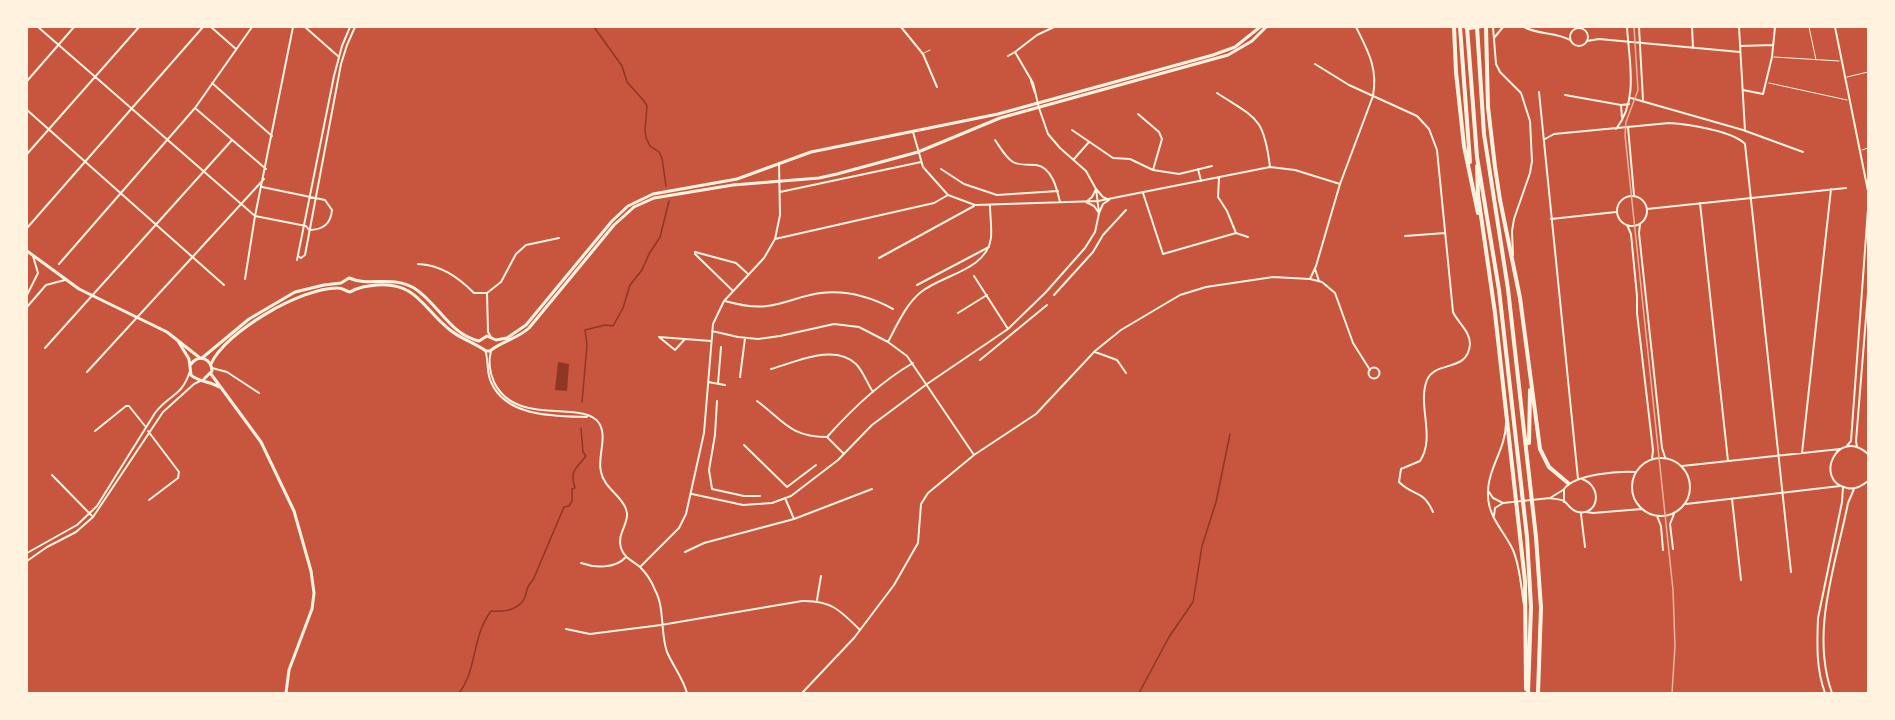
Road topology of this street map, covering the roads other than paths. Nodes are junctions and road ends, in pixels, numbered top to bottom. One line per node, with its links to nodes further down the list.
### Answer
1 (38, 27): 37 (street)
2 (74, 27): 37 (street)
3 (139, 27): 53 (street)
4 (203, 27): 71 (street)
5 (211, 27): 41 (street)
6 (252, 27): 41 (street)
7 (293, 27): 81 (street)
8 (305, 27): 47 (street)
9 (350, 27): 47 (street)
10 (355, 27): 124 (street)
11 (901, 27): 45 (street)
12 (1054, 27): 43 (street)
13 (1260, 27): 69 (street)
14 (1266, 27): 69 (street)
15 (1356, 27): 63 (street)
16 (1454, 27): 105 (highway)
17 (1464, 27): 18 (street); 93 (highway); 105 (highway)
18 (1481, 27): 163 (highway); 245 (highway)
19 (1493, 27): 32 (street)
20 (1503, 27): 32 (street)
21 (1524, 27): 31 (street)
22 (1627, 27): 35 (street)
23 (1639, 27): 36 (street)
24 (1692, 27): 40 (street)
25 (1739, 27): 39 (street)
26 (1774, 27): 38 (street)
27 (1809, 27): 49 (lane)
28 (1835, 27): 50 (street)
29 (1576, 28): 30 (street); 34 (street)
30 (1572, 31): 31 (street); 33 (street)
31 (1562, 36): 33 (street)
32 (1493, 40): 163 (street)
33 (1570, 40): 34 (street)
34 (1587, 41): 35 (street)
35 (1628, 42): 36 (street); 64 (street)
36 (1640, 43): 40 (street); 66 (street)
37 (58, 45): 53 (street); 55 (street)
38 (1773, 45): 39 (street); 48 (street)
39 (1740, 46): 44 (street)
40 (1693, 48): 44 (street)
41 (236, 49): 57 (street)
42 (930, 50): 45 (lane)
43 (1015, 52): 46 (street); 69 (street)
44 (1740, 52): 59 (street)
45 (923, 54): 58 (street)
46 (1008, 56)
47 (339, 57): 124 (street)
48 (1772, 57): 49 (lane); 56 (street)
49 (1816, 60): 50 (lane)
50 (1842, 60): 54 (street)
51 (1315, 64): 63 (street)
52 (1868, 72): 54 (lane)
53 (95, 77): 71 (street); 76 (street)
54 (1846, 77): 65 (street)
55 (27, 81)
56 (1767, 82): 59 (street); 65 (lane)
57 (212, 83): 70 (street); 81 (street)
58 (937, 87)
59 (1743, 90): 80 (street)
60 (1539, 92): 82 (street)
61 (1217, 93): 99 (street)
62 (1565, 95): 68 (street)
63 (1373, 96): 110 (street); 147 (street)
64 (1631, 98): 66 (street); 67 (street)
65 (1850, 99): 89 (street)
66 (1643, 100): 80 (street)
67 (1629, 104): 68 (street); 74 (street)
68 (1621, 105): 74 (street)
69 (1038, 106): 79 (street); 90 (street); 94 (street)
70 (195, 108): 84 (street); 86 (street)
71 (132, 109): 86 (street); 95 (street)
72 (27, 110): 76 (street)
73 (1138, 114): 102 (street)
74 (1622, 120): 77 (street)
75 (1628, 127): 77 (street); 83 (street); 123 (street)
76 (49, 129): 92 (street); 95 (street)
77 (1616, 129): 82 (street)
78 (1072, 130): 87 (street)
79 (913, 131): 90 (street); 97 (street)
80 (1745, 132): 83 (street); 91 (street)
81 (272, 136): 100 (street)
82 (1545, 139): 140 (street)
83 (1742, 139): 125 (street)
84 (232, 140): 100 (street); 104 (street)
85 (995, 140): 116 (street)
86 (168, 141): 104 (street); 118 (street)
87 (1089, 141): 94 (street); 102 (street)
88 (1868, 148): 89 (lane)
89 (1860, 150): 117 (street)
90 (918, 152): 96 (street); 108 (street)
91 (1803, 152)
92 (27, 154)
93 (1477, 157): 154 (highway); 308 (highway)
94 (1074, 159): 113 (street)
95 (85, 161): 118 (street); 145 (street)
96 (921, 162): 119 (street); 122 (street)
97 (779, 163): 108 (street); 200 (street)
98 (1212, 166): 103 (street)
99 (1270, 167): 106 (street); 110 (street)
100 (266, 169): 107 (street)
101 (941, 169): 116 (street)
102 (1153, 170): 103 (street)
103 (1198, 170): 109 (street)
104 (204, 172): 131 (street); 141 (street)
105 (1471, 172): 154 (highway)
106 (1220, 177): 109 (street); 148 (street)
107 (264, 179): 111 (street); 115 (street)
108 (780, 180): 119 (street); 204 (street)
109 (1201, 181): 120 (street)
110 (1340, 184): 166 (street)
111 (262, 187): 121 (street); 124 (street)
112 (1846, 188): 114 (street)
113 (1096, 189): 126 (street); 127 (street); 128 (street)
114 (1831, 189): 125 (street); 243 (street)
115 (253, 190): 121 (street); 131 (street)
116 (1058, 191): 129 (street)
117 (1868, 191)
118 (121, 192): 141 (street); 164 (street)
119 (780, 192): 152 (street)
120 (1143, 193): 126 (street); 148 (street)
121 (260, 194): 139 (street)
122 (948, 195): 133 (street); 152 (street)
123 (1634, 195): 134 (street); 137 (street)
124 (313, 197): 144 (street); 146 (street); 146 (street)
125 (1752, 198): 130 (street); 248 (street)
126 (1109, 200): 127 (street); 138 (street)
127 (1098, 201): 128 (street); 138 (street)
128 (1086, 202): 129 (street); 138 (street)
129 (1060, 203): 132 (street)
130 (1700, 203): 134 (street); 251 (street)
131 (240, 204): 139 (street); 159 (street)
132 (990, 205): 133 (street); 156 (street)
133 (975, 206): 161 (street)
134 (1647, 209): 142 (street)
135 (1868, 209): 240 (street)
136 (1126, 210): 155 (street)
137 (1617, 212): 140 (street); 143 (street)
138 (1099, 213): 153 (street)
139 (255, 216): 144 (street); 169 (street)
140 (1550, 219): 256 (street)
141 (157, 224): 159 (street); 184 (street)
142 (1640, 224): 143 (street); 249 (street)
143 (1627, 225): 250 (street)
144 (306, 226): 146 (street); 160 (street)
145 (27, 228)
146 (309, 230): 160 (street)
147 (1445, 232): 149 (street); 279 (street)
148 (1236, 233): 150 (street)
149 (1405, 236)
150 (1248, 237)
151 (560, 238): 181 (street)
152 (775, 239): 167 (street)
153 (1091, 239): 155 (street); 190 (street)
154 (1484, 239): 233 (highway)
155 (1099, 242): 183 (street)
156 (989, 247): 176 (street); 202 (street)
157 (27, 251): 158 (street)
158 (33, 256): 171 (street); 182 (street)
159 (193, 256): 175 (street); 193 (street)
160 (298, 256): 162 (street)
161 (879, 258)
162 (297, 260)
163 (1513, 261): 211 (highway)
164 (58, 264)
165 (418, 264): 181 (street)
166 (1315, 269): 170 (street); 174 (street)
167 (748, 274): 179 (street); 179 (street)
168 (974, 276): 185 (street)
169 (245, 279)
170 (1311, 279): 174 (street); 210 (street)
171 (65, 280): 184 (street); 188 (street)
172 (344, 281): 173 (street); 178 (street); 212 (street)
173 (355, 281): 177 (street); 203 (street)
174 (1319, 281): 217 (street)
175 (224, 285)
176 (917, 285)
177 (356, 287): 178 (street); 203 (street)
178 (344, 288): 215 (street)
179 (732, 291): 186 (street)
180 (1868, 293): 241 (street)
181 (487, 294): 196 (street)
182 (27, 295)
183 (1054, 295)
184 (93, 296): 193 (street); 206 (street)
185 (987, 296): 191 (street); 194 (street)
186 (724, 301): 189 (street); 195 (street)
187 (1047, 305): 192 (street)
188 (27, 307)
189 (893, 309)
190 (1030, 309): 192 (street); 194 (street)
191 (958, 313)
192 (1035, 315): 209 (street)
193 (138, 318): 198 (street); 219 (street)
194 (1008, 329): 209 (street)
195 (712, 331): 197 (street); 201 (street)
196 (488, 337): 200 (street); 203 (street)
197 (745, 338): 202 (street); 222 (street)
198 (177, 339): 212 (street); 214 (street)
199 (685, 339): 199 (street); 201 (street)
200 (494, 340): 204 (street)
201 (711, 341): 224 (street)
202 (888, 342): 213 (street)
203 (481, 343): 207 (street)
204 (495, 346): 208 (street)
205 (721, 347): 225 (street)
206 (45, 348)
207 (485, 350): 208 (street); 234 (street)
208 (491, 350): 234 (street)
209 (978, 351): 226 (street)
210 (1095, 351): 220 (street); 247 (street)
211 (1528, 356): 245 (highway); 258 (highway)
212 (201, 358): 214 (street); 215 (street)
213 (913, 363): 226 (street); 229 (street)
214 (190, 366): 218 (street)
215 (211, 366): 221 (street); 230 (street)
216 (771, 369): 229 (street)
217 (1370, 370)
218 (190, 371): 223 (street); 235 (street)
219 (87, 372)
220 (1126, 373)
221 (211, 374): 223 (street); 228 (street)
222 (740, 377)
223 (203, 380): 228 (street); 237 (street)
224 (708, 382): 225 (street); 266 (street)
225 (718, 384): 227 (street)
226 (927, 384): 244 (street); 247 (street)
227 (725, 385)
228 (222, 389): 305 (street)
229 (873, 392): 238 (street)
230 (259, 393)
231 (717, 401): 267 (street)
232 (757, 401): 238 (street)
233 (1506, 408): 262 (street); 304 (highway)
234 (590, 417): 293 (street)
235 (146, 428): 236 (street); 237 (street); 282 (street)
236 (95, 431)
237 (149, 432): 273 (street); 285 (street)
238 (827, 437): 244 (street)
239 (744, 445): 260 (street)
240 (1846, 447): 241 (street); 242 (street)
241 (1857, 447): 246 (street)
242 (1840, 449): 243 (street); 259 (street)
243 (1802, 453): 248 (street)
244 (843, 454): 269 (street)
245 (1528, 454): 309 (highway)
246 (1868, 454)
247 (974, 455): 303 (street)
248 (1780, 456): 251 (street); 265 (street)
249 (1665, 457): 250 (street); 253 (street)
250 (1652, 459): 254 (street)
251 (1728, 461): 253 (street)
252 (816, 465): 260 (street)
253 (1682, 466): 276 (street)
254 (1636, 472): 256 (street); 278 (street)
255 (52, 475): 282 (street)
256 (1580, 479): 258 (street); 280 (street)
257 (1868, 481): 264 (street)
258 (1568, 483): 263 (street)
259 (1842, 486): 264 (street); 265 (street); 310 (street)
260 (787, 487): 269 (street)
261 (872, 489): 286 (street)
262 (1488, 489): 274 (street); 287 (street)
263 (1564, 489): 271 (street); 275 (street)
264 (1854, 489): 311 (street)
265 (1784, 493): 272 (street); 297 (street)
266 (692, 494): 277 (street); 296 (street)
267 (744, 496): 268 (street); 277 (street)
268 (760, 496)
269 (791, 496): 270 (street)
270 (785, 498): 277 (street); 286 (street)
271 (1550, 498): 274 (street); 275 (street)
272 (1731, 498): 276 (street); 299 (street)
273 (149, 500)
274 (1503, 502): 287 (street)
275 (1564, 502): 281 (street)
276 (1686, 504): 283 (street)
277 (743, 505)
278 (1642, 509): 280 (street); 284 (street)
279 (1432, 512)
280 (1586, 512): 281 (street)
281 (1581, 513): 288 (street)
282 (89, 514): 285 (street); 292 (street)
283 (1674, 514): 284 (street); 289 (street)
284 (1657, 516): 290 (street)
285 (93, 517): 294 (street)
286 (794, 519): 291 (street)
287 (1494, 519): 304 (street)
288 (1585, 547)
289 (1673, 549)
290 (1664, 550)
291 (684, 552)
292 (27, 553)
293 (627, 557): 295 (street); 296 (street)
294 (27, 560)
295 (581, 563)
296 (640, 567): 301 (street)
297 (1791, 572)
298 (820, 576): 300 (street)
299 (1741, 580)
300 (817, 600): 301 (street); 303 (street)
301 (661, 625): 302 (street); 306 (street)
302 (566, 629)
303 (859, 629): 307 (street)
304 (1527, 649): 308 (highway)
305 (286, 693)
306 (687, 693)
307 (802, 693)
308 (1527, 693)
309 (1538, 693)
310 (1825, 693)
311 (1832, 693)

